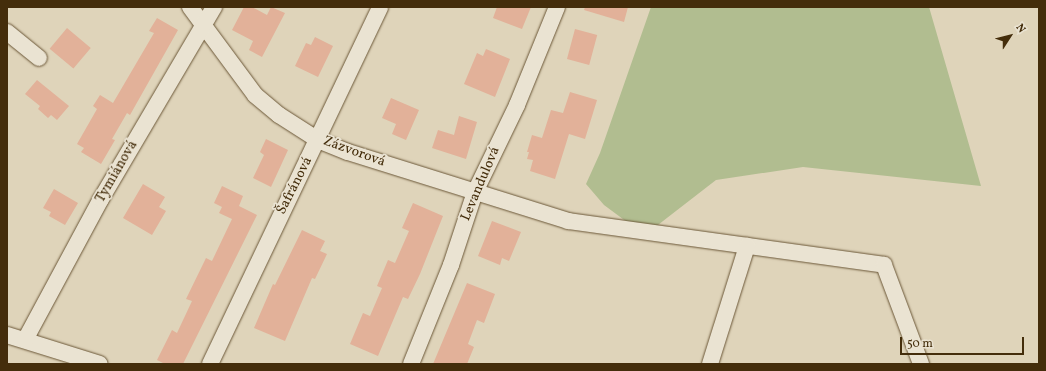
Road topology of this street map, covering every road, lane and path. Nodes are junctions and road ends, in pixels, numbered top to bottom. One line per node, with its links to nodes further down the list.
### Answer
1 (190, 7): 5 (street, Zázvorová)
2 (214, 7): 5 (street, Tymiánová)
3 (380, 7): 8 (street, Šafránová)
4 (557, 7): 9 (street, Levandulová)
5 (203, 26): 8 (street, Zázvorová); 12 (street, Tymiánová)
6 (7, 32): 7 (street)
7 (39, 58)
8 (318, 140): 9 (street, Zázvorová); 14 (street, Šafránová)
9 (475, 192): 10 (street, Zázvorová); 15 (street, Levandulová)
10 (747, 246): 16 (street); 17 (street, Zázvorová)
11 (7, 335): 12 (street)
12 (25, 340): 13 (street)
13 (100, 364)
14 (210, 364)
15 (411, 364)
16 (710, 364)
17 (921, 364)

